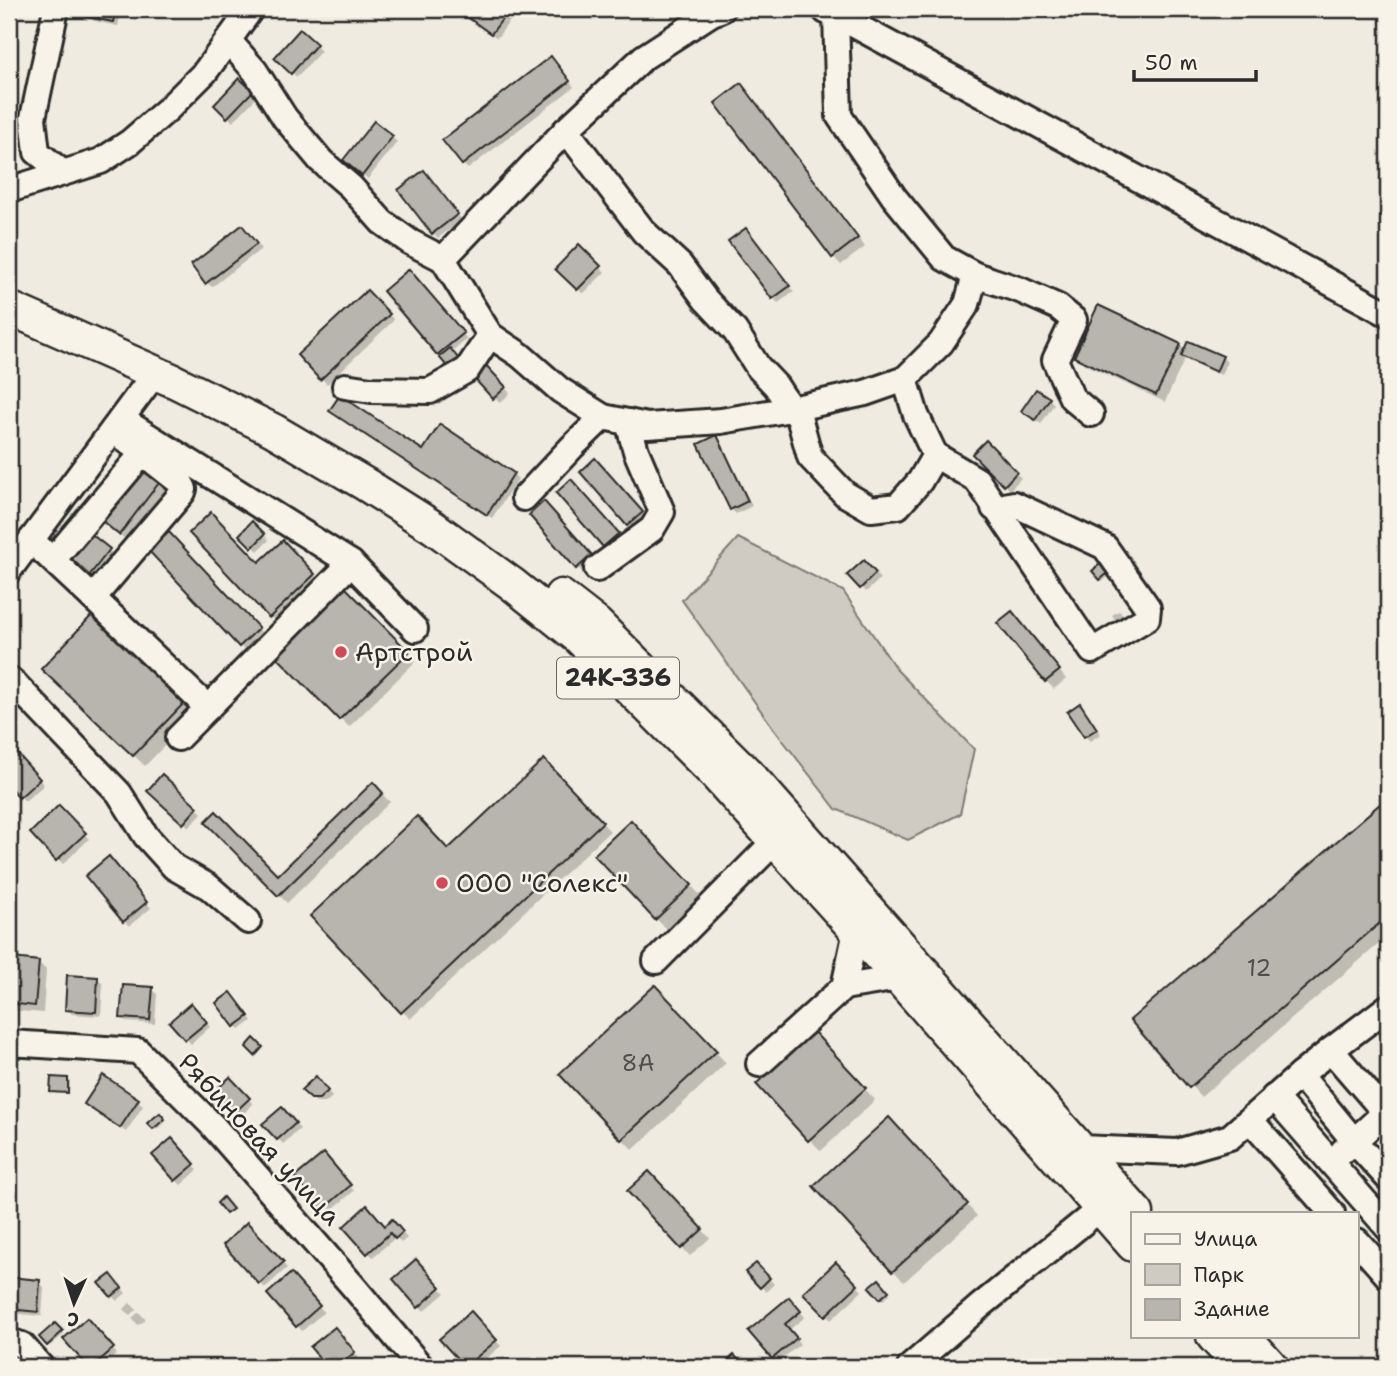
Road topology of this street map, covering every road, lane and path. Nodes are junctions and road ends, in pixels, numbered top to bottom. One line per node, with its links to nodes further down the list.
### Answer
1 (56, 9): 7 (street)
2 (251, 9): 5 (street)
3 (722, 9): 6 (street)
4 (832, 11): 10 (street); 13 (street)
5 (228, 40): 7 (street); 9 (street)
6 (566, 130): 9 (street); 18 (street)
7 (62, 173): 8 (street)
8 (9, 190)
9 (443, 260): 14 (street)
10 (975, 275): 16 (street); 19 (street)
11 (9, 286): 52 (main road, 24К-336)
12 (9, 308): 15 (main road, 24К-336)
13 (1388, 314)
14 (491, 335): 17 (street); 20 (street)
15 (155, 373): 22 (street); 37 (main road, 24К-336)
16 (905, 379): 18 (street); 24 (street)
17 (345, 386)
18 (791, 409): 21 (street); 24 (street)
19 (1091, 414)
20 (603, 417): 21 (street); 25 (street)
21 (628, 422): 30 (street)
22 (117, 424): 23 (street); 27 (street); 29 (street)
23 (142, 454): 28 (street); 32 (street)
24 (935, 455): 26 (street)
25 (524, 498)
26 (994, 508): 26 (street)
27 (31, 540): 28 (street); 31 (street)
28 (52, 560): 32 (street)
29 (351, 563): 33 (street); 35 (street)
30 (597, 569)
31 (9, 570)
32 (93, 598): 35 (street)
33 (415, 629)
34 (9, 679): 38 (street)
35 (208, 708): 36 (street)
36 (178, 738)
37 (775, 841): 39 (main road, 24К-336); 40 (street)
38 (248, 921)
39 (856, 931): 41 (main road, 24К-336); 42 (street)
40 (656, 961)
41 (899, 978): 42 (street); 56 (main road, 24К-336)
42 (844, 987): 46 (street)
43 (1388, 1007): 45 (street)
44 (9, 1043): 66 (street, Рябиновая улица)
45 (1331, 1049): 47 (street); 49 (street)
46 (759, 1064)
47 (1300, 1075): 48 (street); 51 (street)
48 (1274, 1097): 52 (street); 53 (street)
49 (1384, 1104): 51 (street)
50 (1252, 1122): 55 (street)
51 (1354, 1141): 53 (street); 54 (street)
52 (1080, 1148): 57 (main road, 24К-336)
53 (1329, 1163): 55 (street); 59 (street)
54 (1388, 1178)
55 (1306, 1184): 58 (street)
56 (1101, 1208): 61 (main road, 24К-336); 67 (street)
57 (1136, 1212)
58 (1331, 1212)
59 (1388, 1228)
60 (1358, 1242): 62 (street)
61 (1131, 1243)
62 (1388, 1276)
63 (9, 1341): 65 (street)
64 (1228, 1352): 68 (main road)
65 (41, 1367)
66 (421, 1367)
67 (910, 1367)
68 (1272, 1367)

